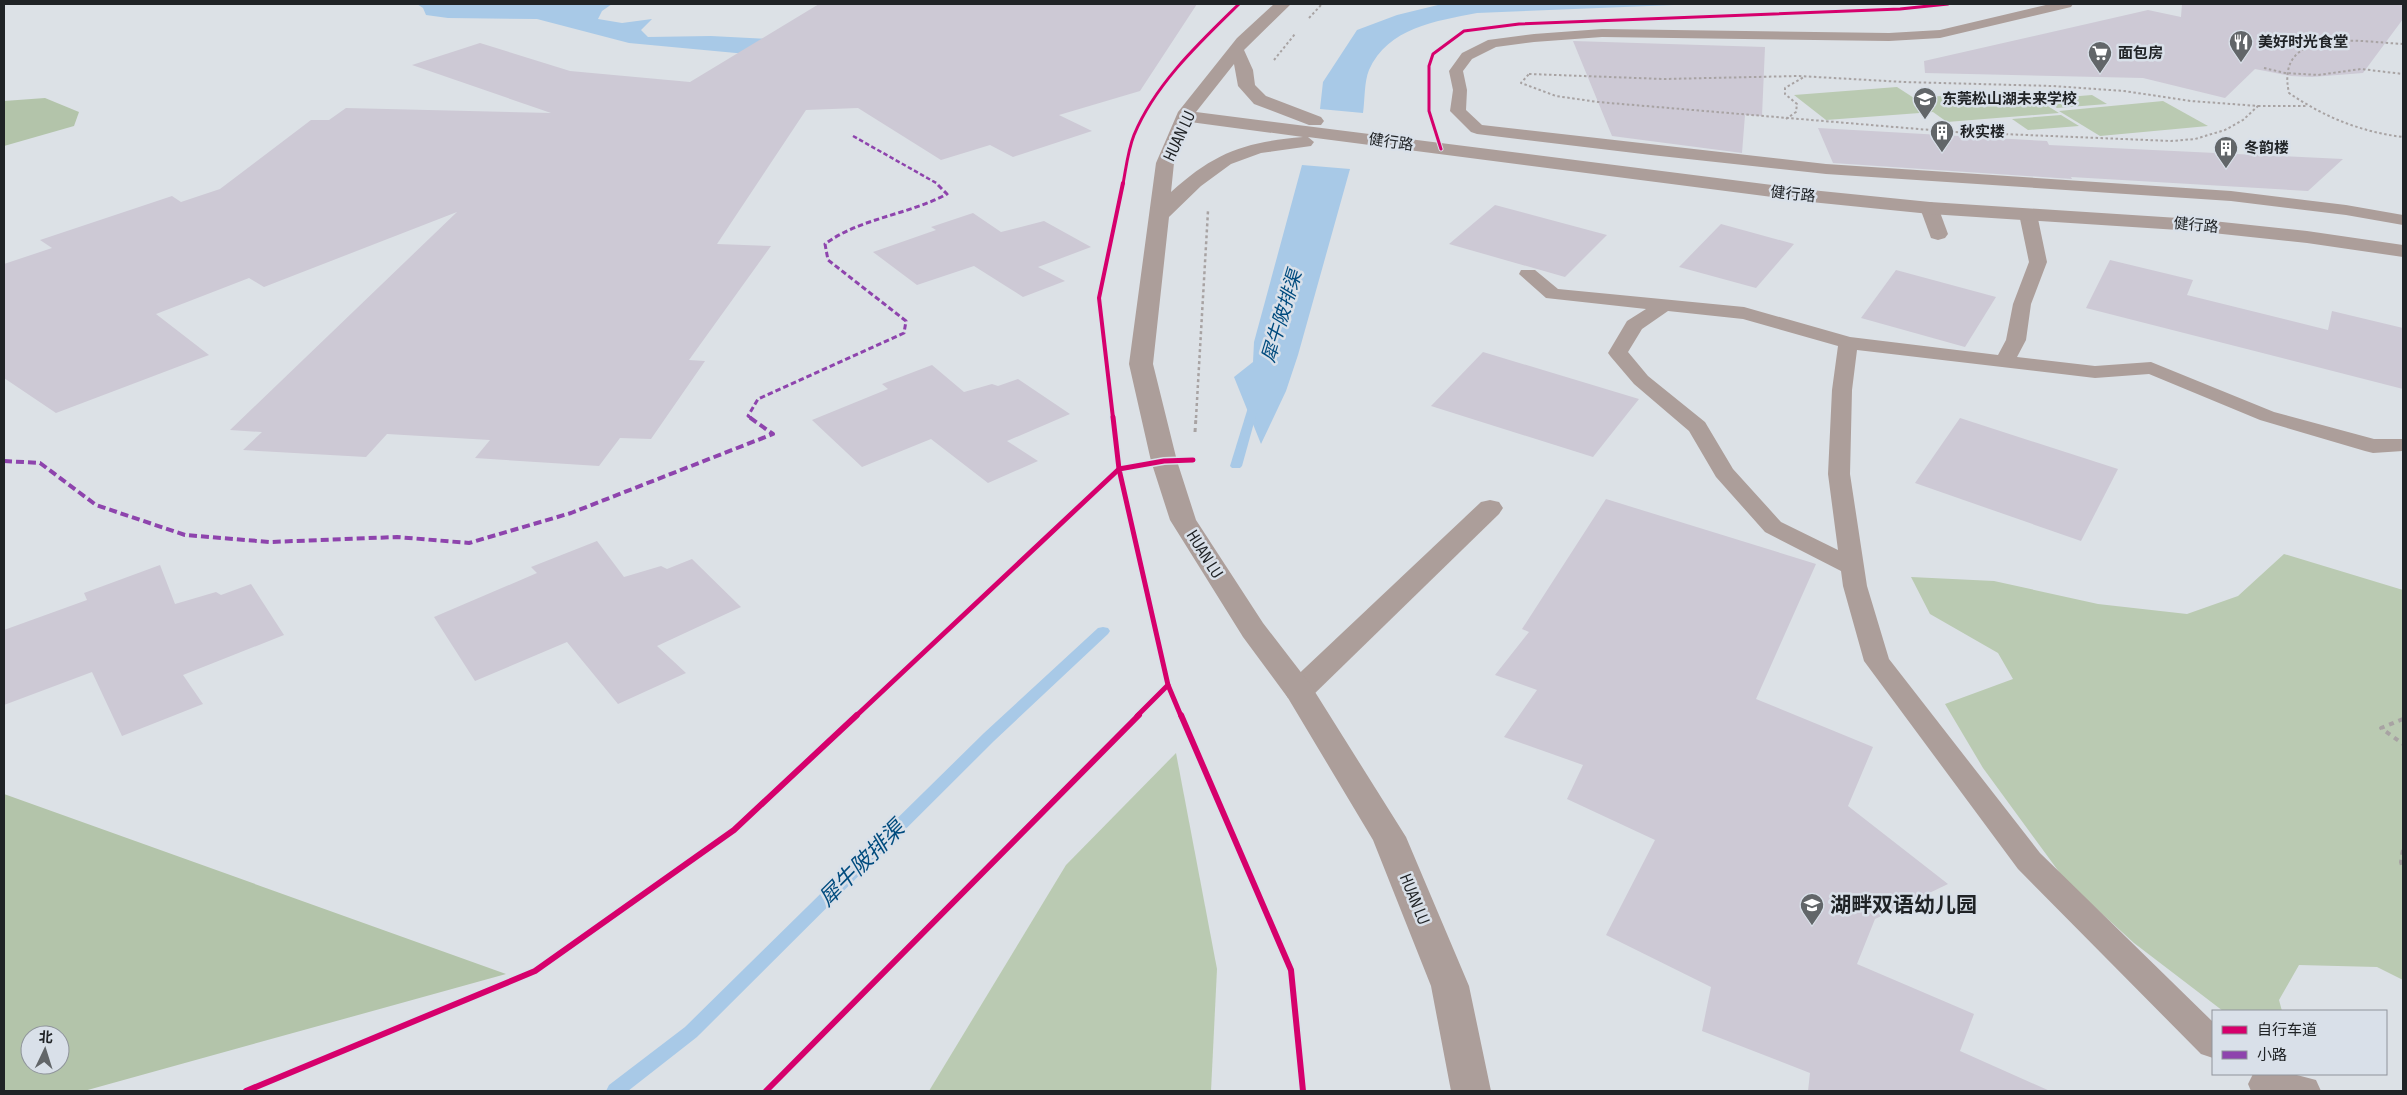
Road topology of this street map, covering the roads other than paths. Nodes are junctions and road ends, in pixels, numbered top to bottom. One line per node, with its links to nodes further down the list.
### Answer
1 (1283, 4): 3 (street, HUAN LU)
2 (2066, 4): 9 (lane)
3 (1236, 50): 4 (street, HUAN LU); 5 (street)
4 (1184, 116): 5 (street, 健行路); 7 (street, HUAN LU)
5 (1369, 139): 6 (street, 健行路); 7 (street)
6 (1930, 208): 8 (street, 健行路); 10 (street)
7 (1160, 214): 19 (street, HUAN LU)
8 (2028, 214): 11 (street, 健行路); 15 (lane)
9 (2403, 220)
10 (1938, 234)
11 (2403, 251)
12 (1528, 274): 13 (lane)
13 (1664, 306): 14 (lane); 18 (lane)
14 (1848, 343): 15 (lane); 18 (lane)
15 (2004, 362): 16 (lane)
16 (2403, 445)
17 (1490, 508): 19 (street)
18 (1852, 567): 20 (lane)
19 (1299, 691): 22 (street, HUAN LU)
20 (2212, 1043)
21 (2263, 1083): 23 (lane)
22 (1471, 1091)
23 (2304, 1091)

